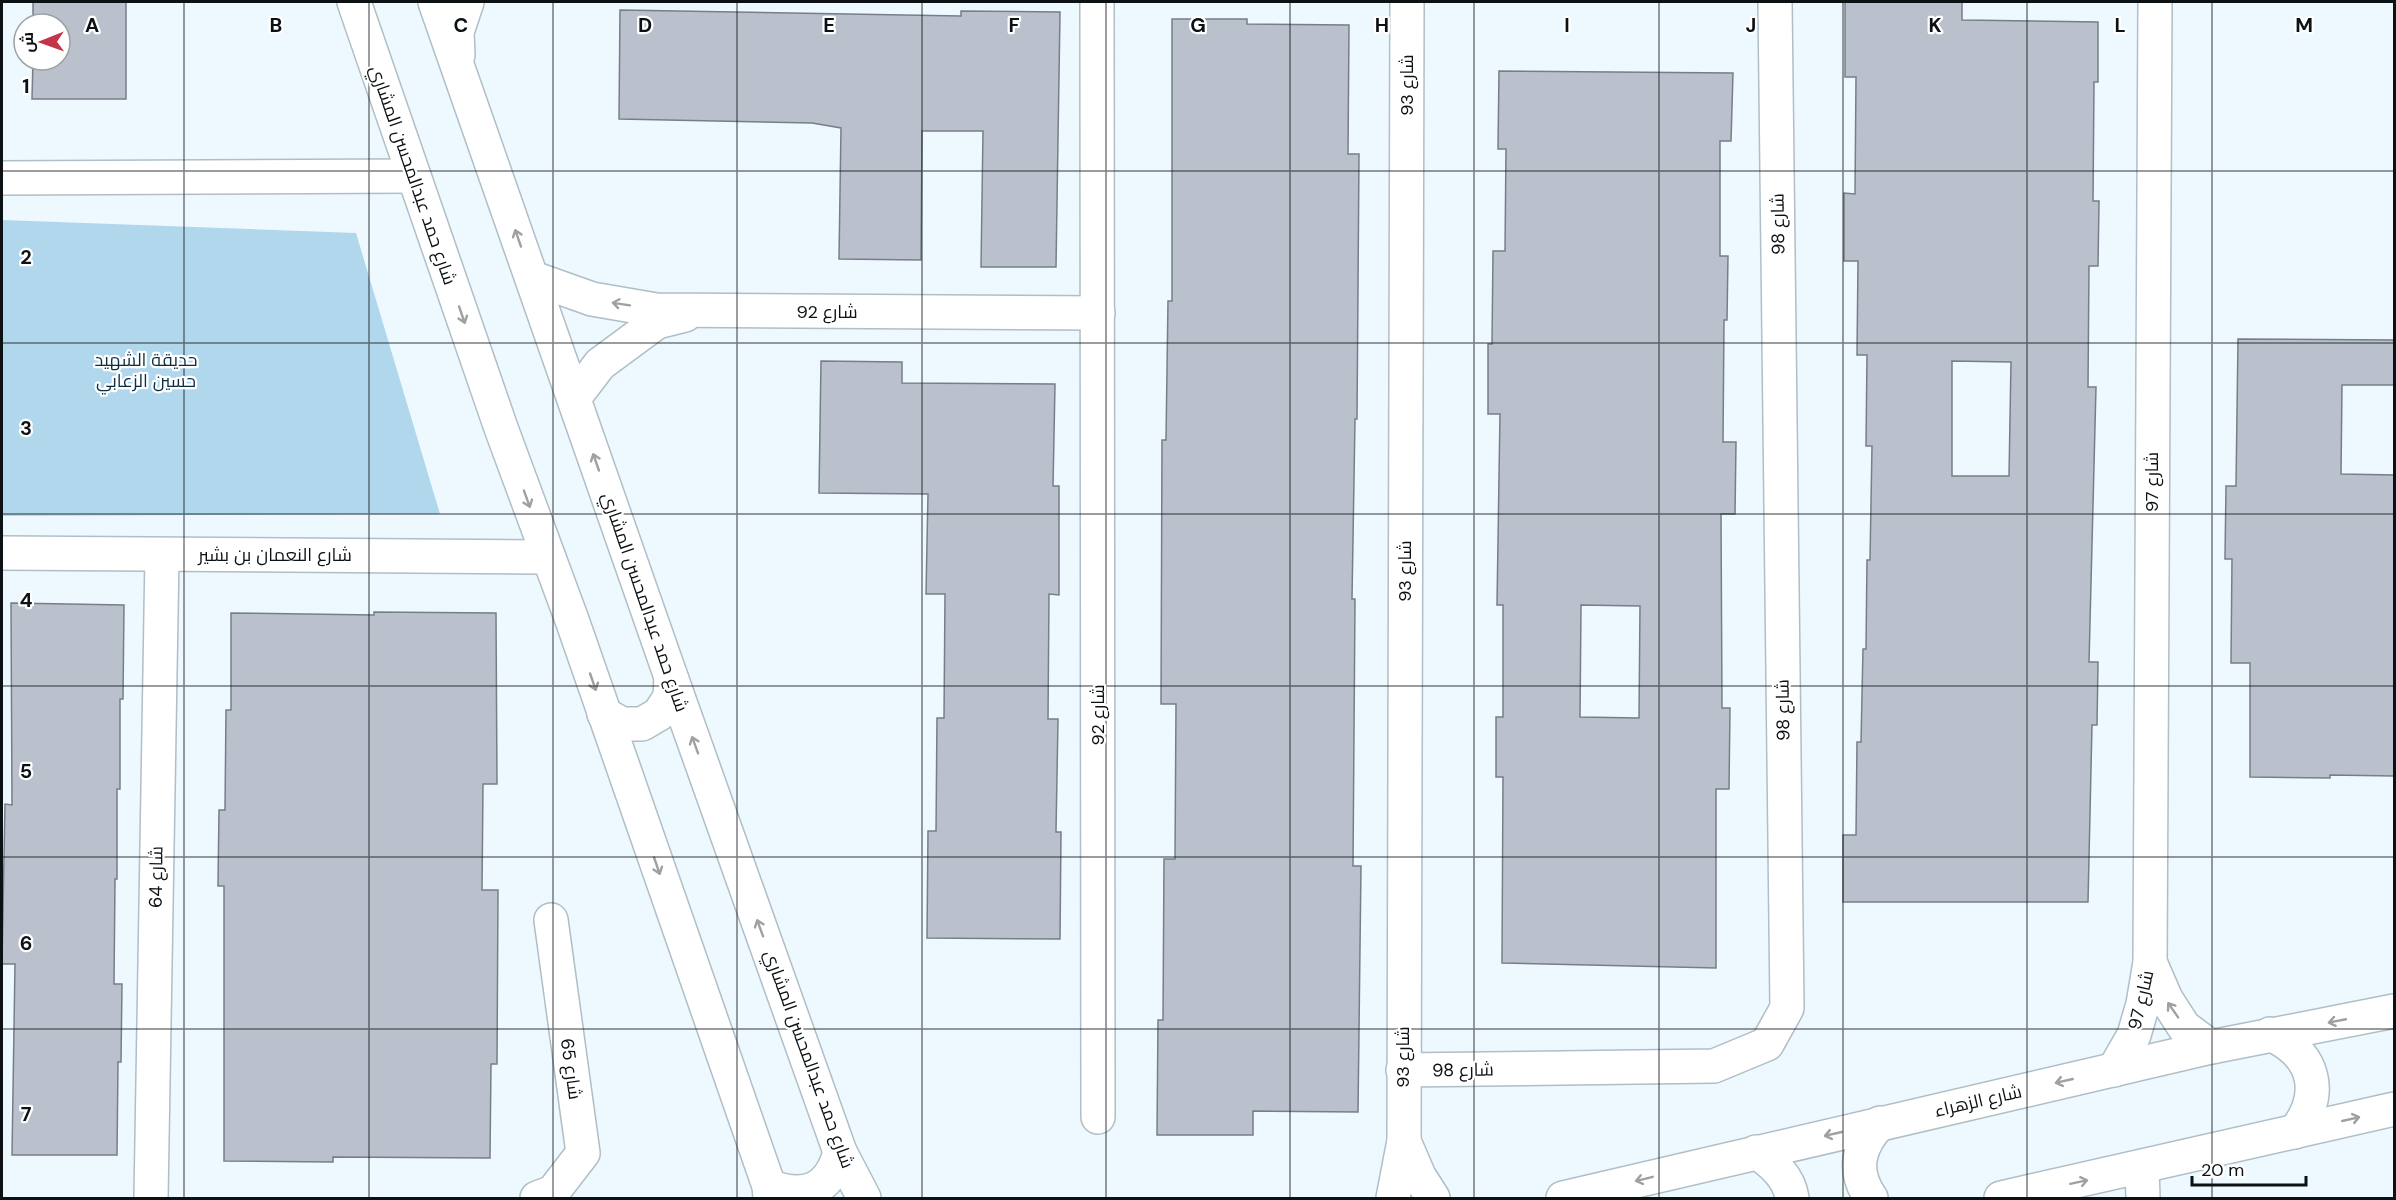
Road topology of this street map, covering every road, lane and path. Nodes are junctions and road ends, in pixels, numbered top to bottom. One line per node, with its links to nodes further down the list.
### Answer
1 (354, 2): 9 (street, شارع حمد عبدالمحسن المشاري)
2 (435, 2): 8 (street, شارع حمد عبدالمحسن المشاري)
3 (467, 2): 8 (street)
4 (1097, 2): 13 (street, شارع 92)
5 (1407, 2): 25 (street, شارع 93)
6 (1775, 2): 25 (street, شارع 98)
7 (2155, 2): 21 (street, شارع 97)
8 (459, 69): 11 (street, شارع حمد عبدالمحسن المشاري, one-way to 8)
9 (414, 176): 10 (street); 17 (street, شارع حمد عبدالمحسن المشاري, one-way to 17)
10 (2, 178)
11 (532, 278): 12 (street, شارع 92, one-way to 11); 14 (street, شارع حمد عبدالمحسن المشاري)
12 (700, 311): 13 (street, شارع 92); 14 (street, شارع 92)
13 (1098, 313): 28 (street, شارع 92)
14 (574, 398): 18 (street, شارع حمد عبدالمحسن المشاري, one-way to 14)
15 (2, 553): 16 (street, شارع النعمان بن بشير)
16 (162, 555): 17 (street, شارع النعمان بن بشير); 36 (street, شارع 64)
17 (548, 557): 19 (street, شارع حمد عبدالمحسن المشاري, one-way to 19)
18 (671, 677): 19 (street); 32 (street, شارع حمد عبدالمحسن المشاري, one-way to 18)
19 (604, 714): 35 (street, شارع حمد عبدالمحسن المشاري, one-way to 35)
20 (551, 920): 37 (street, شارع 65)
21 (2150, 962): 24 (street, شارع 97, one-way to 21); 26 (street, شارع 97)
22 (2394, 1011): 23 (street, شارع الزهراء, one-way to 23)
23 (2270, 1034): 24 (street, شارع الزهراء); 30 (street)
24 (2211, 1047): 26 (street, شارع الزهراء)
25 (1403, 1070): 31 (street, شارع 93)
26 (2114, 1070): 29 (street, شارع الزهراء, one-way to 29)
27 (2394, 1109): 30 (street, one-way to 27)
28 (1098, 1117)
29 (1880, 1123): 33 (street, شارع الزهراء, one-way to 33); 43 (street)
30 (2295, 1132): 34 (street)
31 (1404, 1141): 39 (street, شارع 93); 40 (street, شارع 93)
32 (840, 1152): 35 (street); 38 (street, شارع حمد عبدالمحسن المشاري)
33 (1756, 1152): 41 (street, شارع الزهراء, one-way to 41); 42 (street)
34 (2142, 1183): 44 (street, one-way to 34)
35 (770, 1192)
36 (151, 1198)
37 (537, 1198)
38 (864, 1198)
39 (1393, 1198)
40 (1433, 1198)
41 (1563, 1198)
42 (1792, 1198)
43 (1871, 1198)
44 (2001, 1198)

